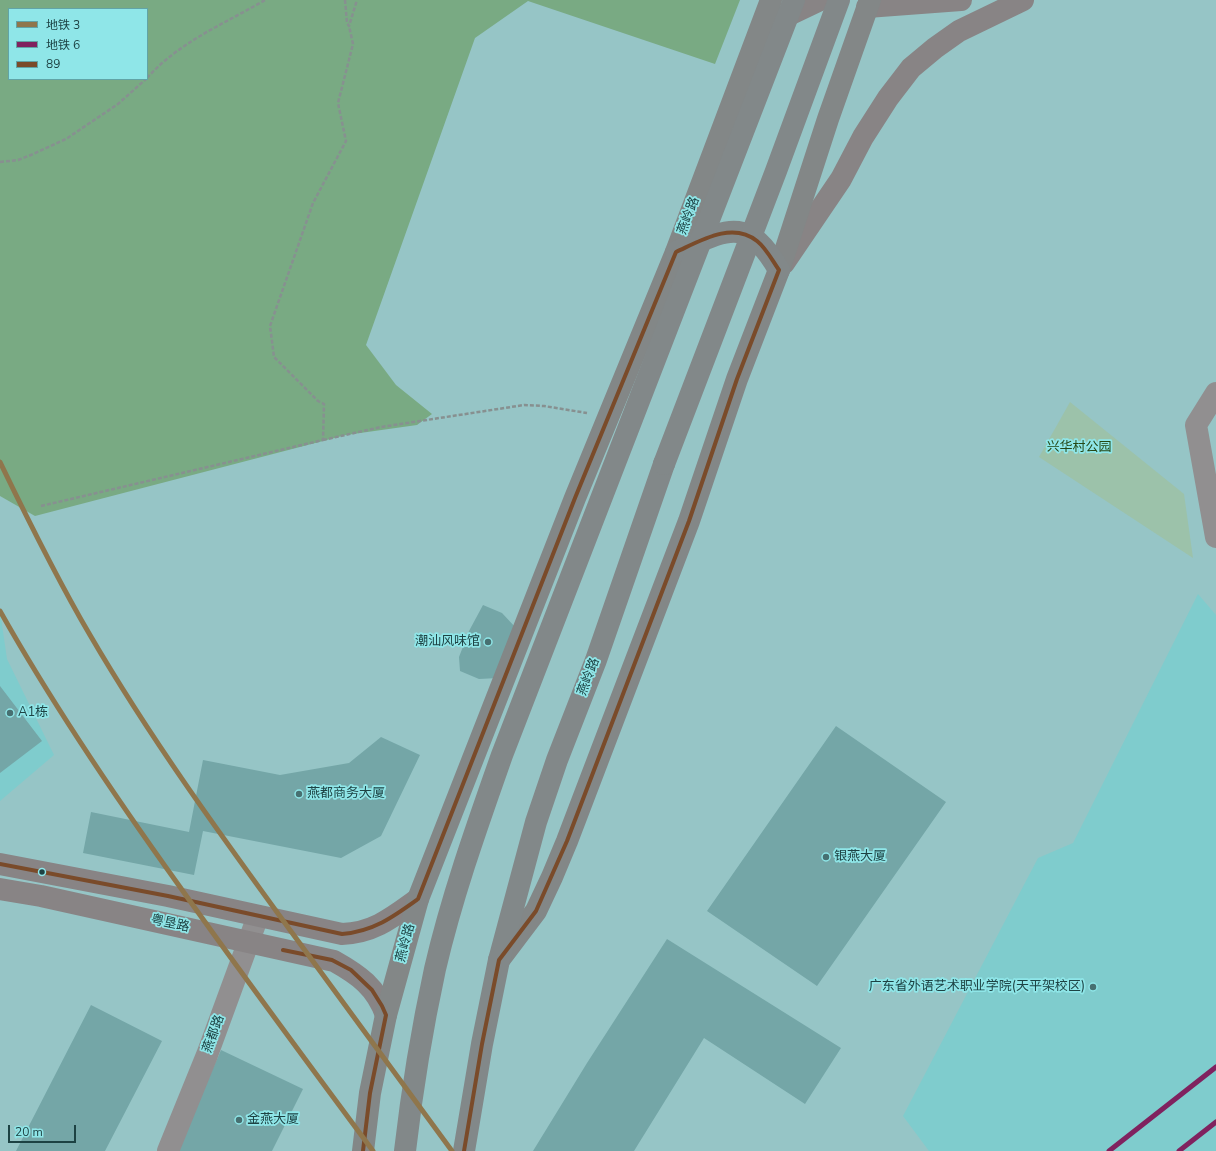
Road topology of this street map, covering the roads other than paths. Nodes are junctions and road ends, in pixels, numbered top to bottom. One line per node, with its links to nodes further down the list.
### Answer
1 (771, 0): 8 (main road, 燕岭路)
2 (794, 0): 22 (highway, bridge)
3 (820, 0): 8 (main road)
4 (839, 0): 18 (highway, 燕岭路, bridge)
5 (961, 0): 7 (main road)
6 (1023, 0): 10 (main road)
7 (862, 2): 10 (main road, 燕岭路)
8 (760, 28): 9 (main road, 燕岭路)
9 (676, 252): 10 (highway); 15 (main road, 燕岭路)
10 (779, 270): 18 (main road, 燕岭路)
11 (1216, 393): 12 (street)
12 (1216, 537)
13 (0, 864): 16 (main road, 粤垦路)
14 (0, 889): 17 (main road, 粤垦路)
15 (418, 899): 16 (main road, 粤垦路); 19 (main road, 燕岭路)
16 (258, 916): 17 (street, 燕都路)
17 (248, 941): 19 (main road, 粤垦路); 20 (street, 燕都路)
18 (499, 960): 23 (highway, 燕岭路)
19 (386, 1015): 21 (main road, 燕岭路)
20 (168, 1151)
21 (363, 1151)
22 (405, 1151)
23 (464, 1151)

